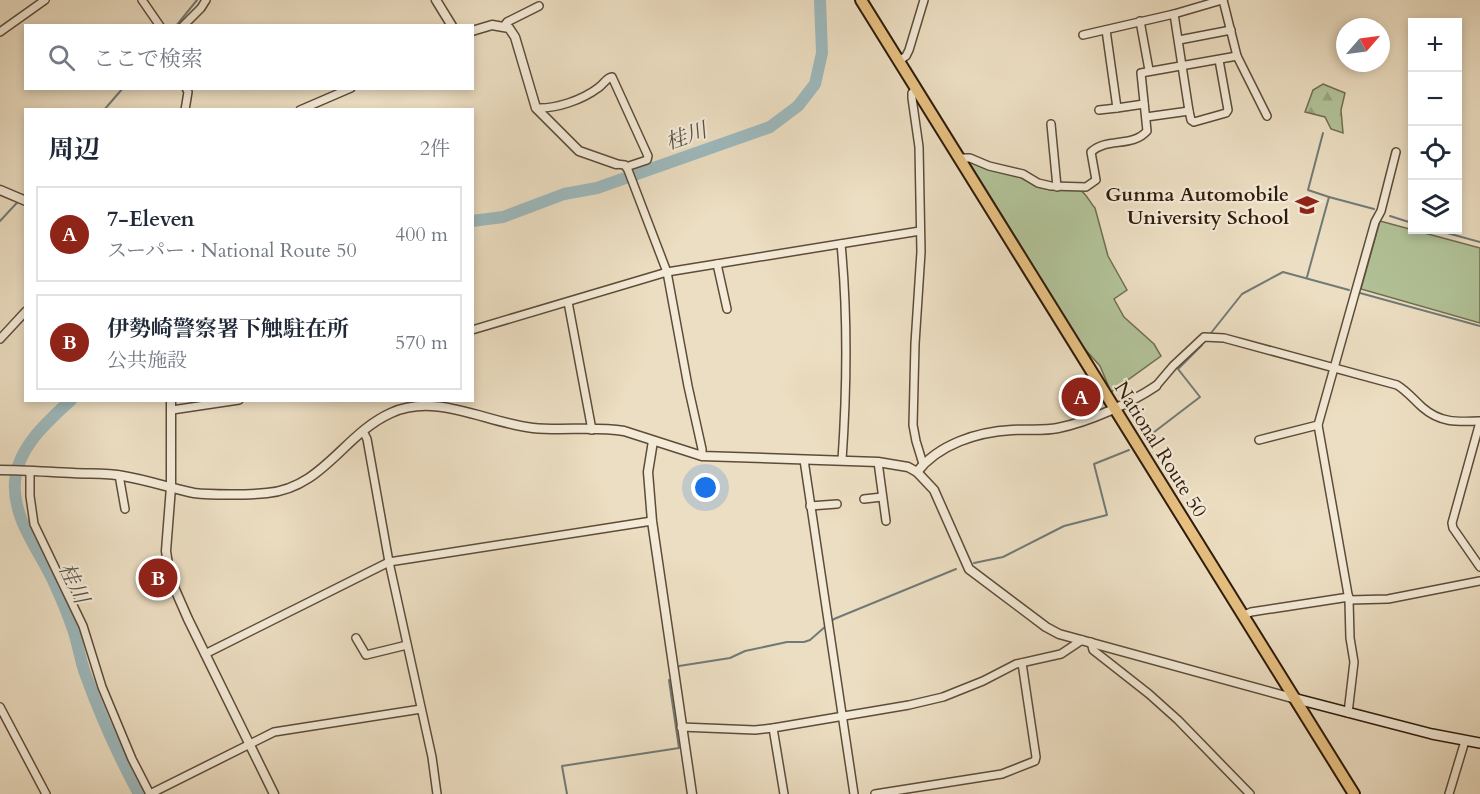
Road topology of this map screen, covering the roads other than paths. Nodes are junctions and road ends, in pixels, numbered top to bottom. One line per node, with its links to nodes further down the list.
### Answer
1 (45, 0): 18 (street)
2 (142, 0): 11 (street)
3 (206, 0): 12 (street)
4 (436, 0): 13 (street)
5 (861, 0): 23 (highway, National Route 50)
6 (924, 0): 23 (street)
7 (1222, 0): 9 (street); 17 (street)
8 (539, 6): 14 (street)
9 (1174, 15): 10 (street); 20 (street)
10 (1140, 21): 16 (street); 25 (street)
11 (159, 24)
12 (185, 24)
13 (451, 24)
14 (504, 26): 15 (street); 32 (street)
15 (474, 30)
16 (1106, 30): 19 (street); 33 (street)
17 (1231, 30): 20 (street); 21 (street)
18 (0, 32)
19 (1083, 35)
20 (1179, 40): 24 (street)
21 (1237, 56): 22 (street); 36 (street)
22 (1219, 60): 24 (street); 35 (street)
23 (898, 61): 26 (highway, National Route 50)
24 (1183, 66): 25 (street); 35 (street)
25 (1149, 70): 29 (street)
26 (916, 89): 40 (highway, National Route 50); 46 (street)
27 (187, 90): 30 (street)
28 (346, 90): 31 (street)
29 (1144, 104): 33 (street); 37 (street)
30 (185, 108)
31 (305, 108)
32 (536, 108): 41 (street); 42 (street)
33 (1117, 108): 34 (street)
34 (1099, 110)
35 (1189, 111): 37 (street)
36 (1267, 116)
37 (1146, 117): 43 (street)
38 (1051, 124): 43 (street)
39 (1396, 152): 55 (street)
40 (959, 158): 43 (street); 59 (highway, National Route 50)
41 (616, 164): 42 (street)
42 (627, 168): 49 (street)
43 (1057, 187)
44 (0, 190): 45 (street)
45 (23, 199)
46 (920, 231): 47 (street); 70 (street)
47 (841, 244): 48 (street); 68 (street)
48 (717, 264): 49 (street); 51 (street)
49 (667, 272): 50 (street); 66 (street)
50 (568, 302): 53 (street); 62 (street)
51 (727, 309)
52 (24, 313): 54 (street)
53 (474, 329)
54 (0, 339)
55 (1336, 368): 56 (street); 60 (street); 61 (street)
56 (1156, 387): 59 (street)
57 (212, 402): 58 (street)
58 (171, 405): 75 (street)
59 (1115, 409): 70 (street); 87 (highway, National Route 50)
60 (1480, 422): 84 (street)
61 (1318, 425): 64 (street); 86 (street)
62 (592, 430): 63 (street); 65 (street)
63 (363, 431): 75 (street); 83 (street)
64 (1259, 440)
65 (652, 441): 66 (street); 81 (street)
66 (702, 456): 67 (street)
67 (804, 460): 68 (street); 79 (street)
68 (842, 460): 69 (street)
69 (878, 462): 73 (street); 76 (street)
70 (923, 464): 73 (street)
71 (5, 470): 72 (street)
72 (28, 471): 74 (street); 107 (street)
73 (917, 472): 89 (street)
74 (119, 476): 75 (street); 80 (street)
75 (171, 487): 91 (street)
76 (882, 497): 77 (street); 82 (street)
77 (864, 499)
78 (837, 504): 79 (street)
79 (810, 506): 97 (street)
80 (125, 509)
81 (652, 521): 83 (street); 100 (street)
82 (886, 521)
83 (389, 562): 90 (street); 91 (street)
84 (1480, 567)
85 (1480, 581): 86 (street)
86 (1349, 599): 87 (street); 96 (street)
87 (1244, 615): 93 (highway, National Route 50)
88 (356, 638): 90 (street)
89 (1087, 641): 92 (street); 93 (street); 114 (street)
90 (407, 645): 95 (street)
91 (205, 654): 104 (street)
92 (1022, 663): 97 (street); 105 (street)
93 (1297, 699): 96 (main road); 115 (highway, National Route 50)
94 (0, 707): 98 (street)
95 (421, 709): 104 (street); 109 (street)
96 (1348, 713): 102 (main road)
97 (842, 717): 101 (street); 112 (street)
98 (8, 723): 99 (street); 106 (street)
99 (0, 727)
100 (681, 727): 101 (street); 110 (street)
101 (772, 729): 111 (street)
102 (1464, 741): 103 (main road); 116 (street)
103 (1480, 743)
104 (250, 744): 107 (street); 108 (street)
105 (928, 790): 113 (street)
106 (46, 794)
107 (150, 794)
108 (274, 794)
109 (437, 794)
110 (692, 794)
111 (784, 794)
112 (854, 794)
113 (875, 794)
114 (1250, 794)
115 (1354, 794)
116 (1449, 794)

